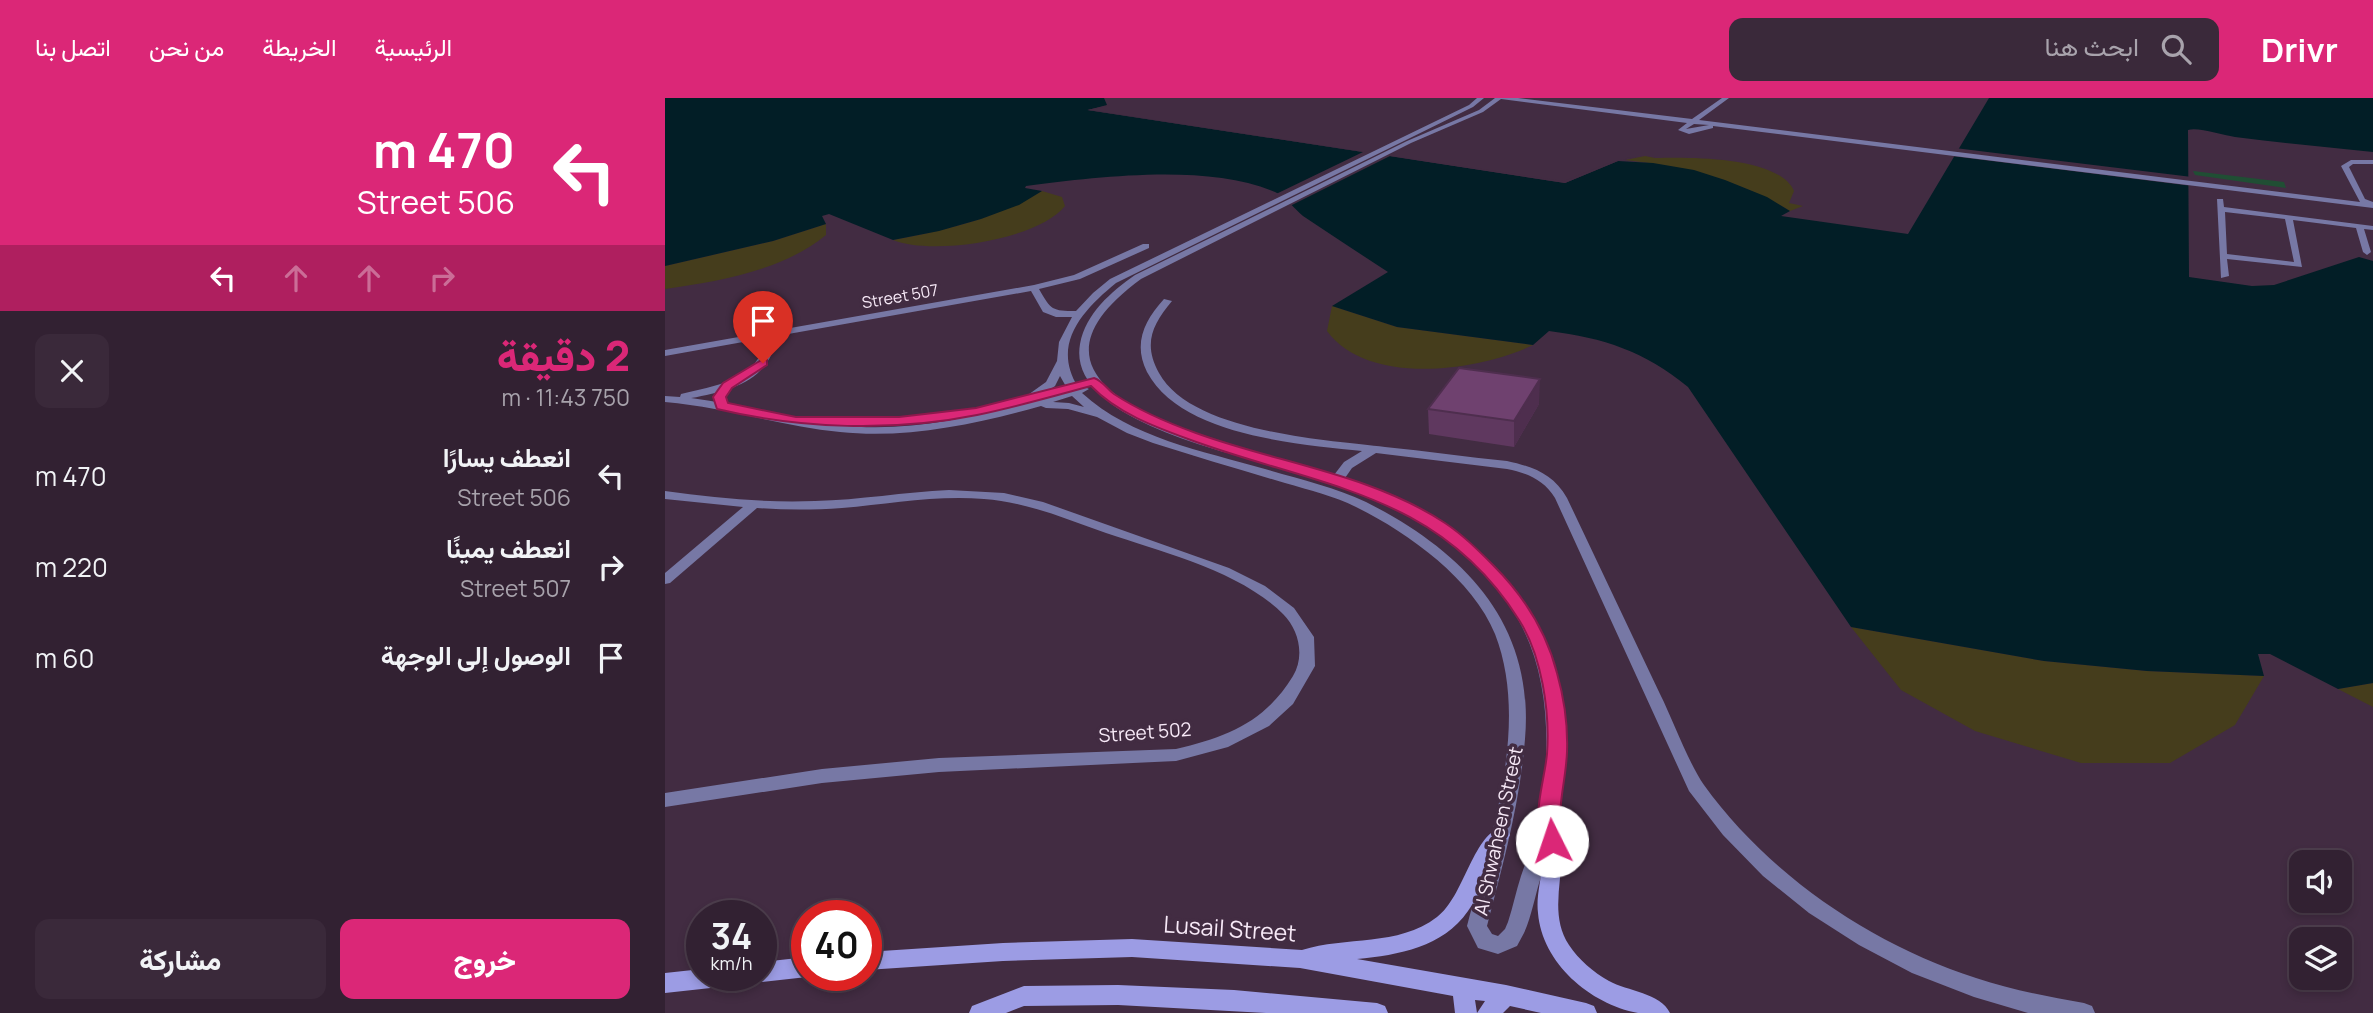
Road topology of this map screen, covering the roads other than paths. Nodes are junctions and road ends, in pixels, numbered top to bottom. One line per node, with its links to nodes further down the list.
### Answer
1 (1481, 98): 7 (street)
2 (1490, 98): 20 (street)
3 (1501, 98): 8 (street); 10 (street)
4 (1534, 98): 12 (street)
5 (1726, 98): 9 (street)
6 (1735, 101): 15 (street)
7 (1471, 102): 37 (street)
8 (1548, 103): 10 (street); 11 (street)
9 (1714, 108): 12 (street); 14 (street)
10 (1482, 111): 20 (street)
11 (1649, 115): 14 (street); 16 (street)
12 (1675, 115): 14 (street)
13 (1725, 117): 18 (street)
14 (1695, 120): 15 (street); 16 (street)
15 (1707, 121): 17 (street); 18 (street); 19 (street)
16 (1686, 126): 19 (street)
17 (1730, 126): 19 (street); 21 (street)
18 (1756, 126): 21 (street)
19 (1693, 131)
20 (1422, 137): 41 (street)
21 (1944, 151): 23 (street)
22 (2373, 162): 24 (street)
23 (2200, 183): 25 (street); 27 (street)
24 (2355, 185): 25 (street); 26 (street)
25 (2335, 197): 26 (street)
26 (2362, 200): 27 (street)
27 (2373, 205)
28 (2288, 217): 29 (street); 33 (street); 33 (street)
29 (2359, 226): 30 (street); 32 (street)
30 (2373, 228)
31 (1146, 246): 35 (street, Street 507)
32 (2367, 252)
33 (2223, 256): 34 (street)
34 (2224, 276)
35 (1034, 288): 37 (street); 38 (street, Street 507)
36 (1167, 302): 50 (street)
37 (1076, 314): 40 (street)
38 (772, 335): 39 (street, Street 507); 42 (street)
39 (665, 354)
40 (1062, 362): 43 (street, Al Shwaheen Street); 45 (street)
41 (1096, 383): 43 (street); 51 (street, Al Shwaheen Street)
42 (727, 385): 44 (street); 46 (street)
43 (1075, 390): 45 (street); 47 (street); 48 (street, Al Shwaheen Street)
44 (666, 399): 46 (street)
45 (1029, 399): 49 (street)
46 (722, 406): 49 (street)
47 (993, 413): 48 (street); 49 (street)
48 (1102, 415): 57 (street, Al Shwaheen Street)
49 (796, 421)
50 (1374, 449): 51 (street); 70 (street)
51 (1337, 480): 56 (street, Al Shwaheen Street)
52 (665, 495): 53 (street, Street 502)
53 (752, 506): 54 (street); 55 (street, Street 502)
54 (665, 580)
55 (665, 800)
56 (1547, 823): 57 (street, Al Shwaheen Street); 69 (street)
57 (1501, 835): 58 (street)
58 (1300, 959): 59 (street, Lusail Street); 62 (street, Lusail Street)
59 (882, 960)
60 (686, 981): 61 (street)
61 (665, 983)
62 (1463, 988): 63 (street, Lusail Street); 66 (street)
63 (1506, 995): 67 (street); 68 (street, Lusail Street)
64 (980, 1013): 65 (street)
65 (1377, 1013)
66 (1466, 1013)
67 (1488, 1013)
68 (1586, 1013)
69 (1659, 1013)
70 (2084, 1013)

